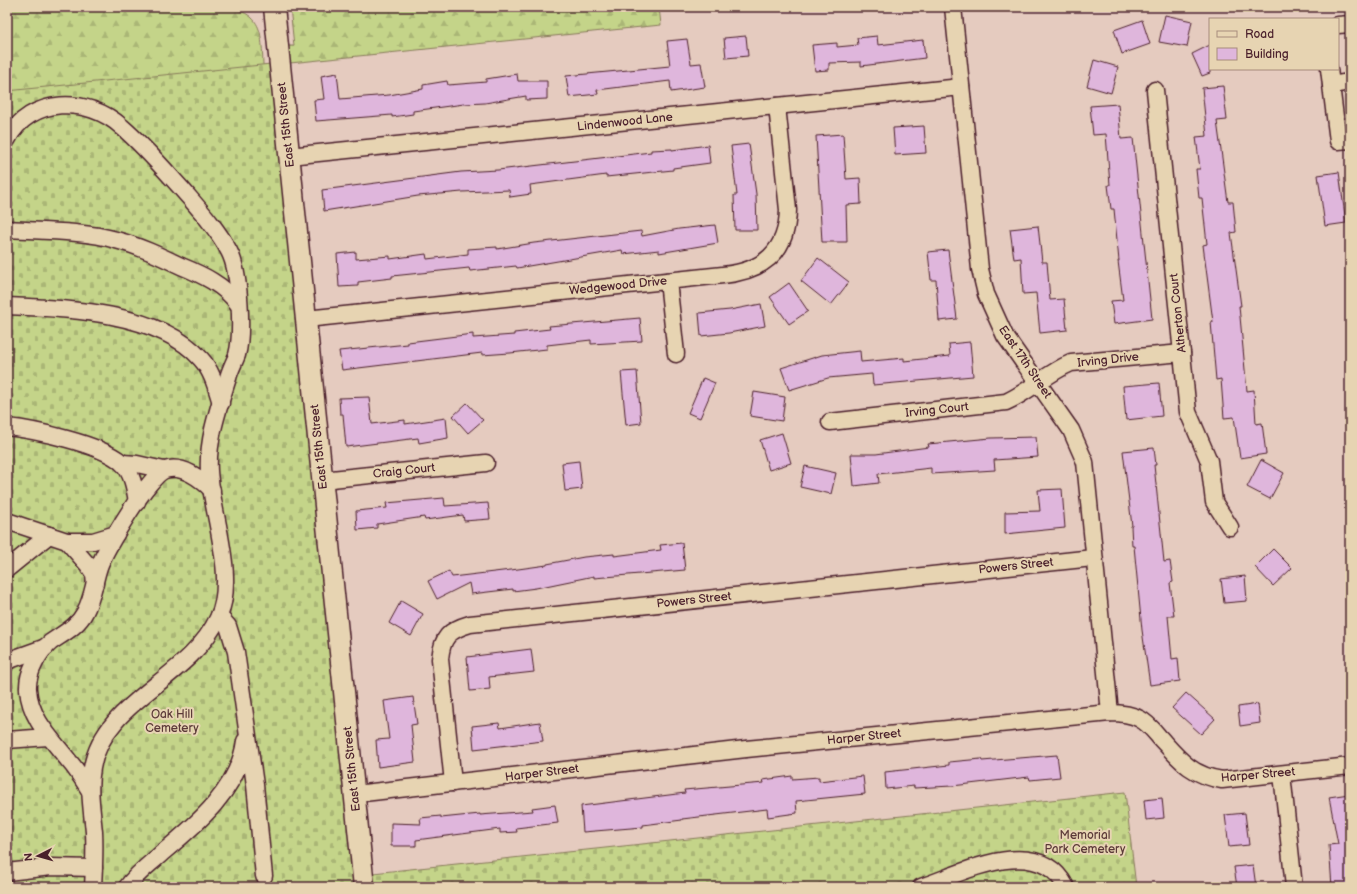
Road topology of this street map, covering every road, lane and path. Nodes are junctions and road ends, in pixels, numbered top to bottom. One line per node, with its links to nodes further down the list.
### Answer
1 (274, 7): 13 (main road, East 15th Street)
2 (953, 7): 8 (street, East 17th Street)
3 (1350, 24): 4 (street)
4 (1339, 26)
5 (1329, 70): 7 (street)
6 (1350, 82): 7 (street)
7 (1331, 85): 12 (street)
8 (961, 87): 10 (street, Lindenwood Lane); 21 (street, East 17th Street)
9 (1155, 90): 19 (street, Atherton Court)
10 (777, 106): 13 (street, Lindenwood Lane); 15 (street, Wedgewood Drive)
11 (7, 140): 16 (street)
12 (1350, 140)
13 (289, 156): 18 (main road, East 15th Street)
14 (7, 229): 16 (street)
15 (668, 281): 18 (street, Wedgewood Drive); 20 (street)
16 (238, 304): 22 (street)
17 (7, 306): 22 (street)
18 (306, 319): 29 (main road, East 15th Street)
19 (1182, 353): 21 (street, Irving Drive); 33 (street, Atherton Court)
20 (676, 354)
21 (1038, 382): 23 (street, Irving Court); 37 (street, East 17th Street)
22 (221, 402): 25 (street)
23 (830, 422)
24 (7, 427): 26 (street)
25 (210, 448): 28 (street); 30 (street)
26 (123, 463): 28 (street); 31 (street)
27 (486, 463): 29 (street, Craig Court)
28 (171, 470): 30 (street); 31 (street)
29 (322, 480): 53 (main road, East 15th Street)
30 (212, 490): 40 (street)
31 (137, 502): 34 (street)
32 (7, 520): 35 (street)
33 (1230, 527)
34 (116, 534): 36 (street); 39 (street)
35 (49, 535): 36 (street); 38 (street)
36 (66, 541): 39 (street)
37 (1093, 558): 45 (street, East 17th Street); 51 (street, Powers Street)
38 (7, 569)
39 (95, 584): 41 (street)
40 (219, 616): 46 (street); 52 (street)
41 (46, 647): 42 (street); 44 (street)
42 (7, 661)
43 (7, 664): 44 (street)
44 (28, 688): 47 (street)
45 (1110, 713): 50 (street, Harper Street); 51 (street, Harper Street)
46 (247, 727): 56 (street); 58 (street)
47 (48, 737): 48 (street); 52 (street)
48 (7, 740)
49 (1350, 766): 50 (street, Harper Street)
50 (1282, 774): 62 (street)
51 (453, 783): 53 (street, Harper Street)
52 (90, 791): 54 (street)
53 (355, 794): 59 (main road, East 15th Street)
54 (94, 868): 55 (street); 57 (street)
55 (7, 872)
56 (264, 876)
57 (93, 887)
58 (127, 887)
59 (364, 887)
60 (921, 887): 61 (street)
61 (1066, 887)
62 (1294, 887)

